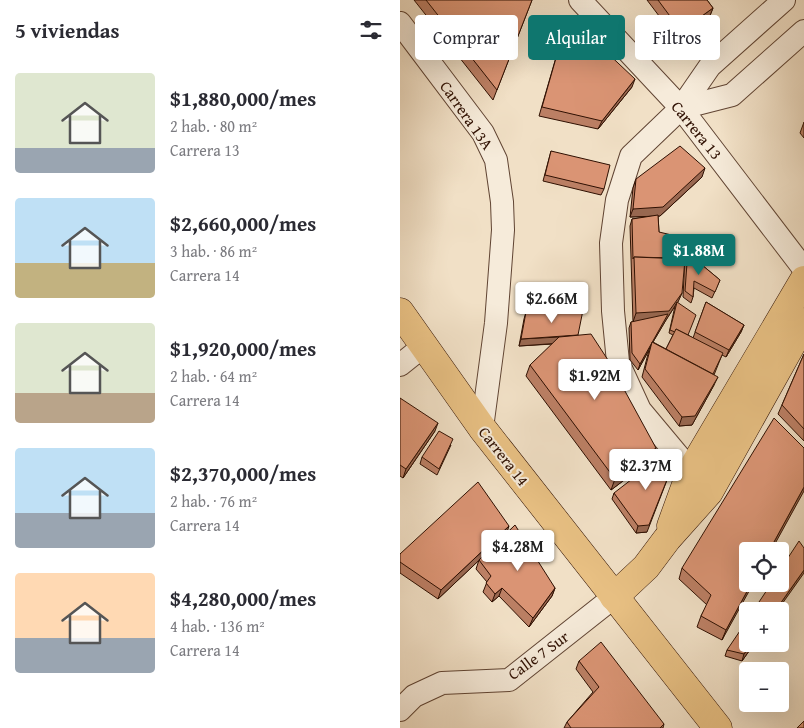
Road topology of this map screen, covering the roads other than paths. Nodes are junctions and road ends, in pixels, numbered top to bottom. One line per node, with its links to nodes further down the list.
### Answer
1 (580, 0): 5 (street, Carrera 13)
2 (784, 0): 5 (street)
3 (400, 23): 12 (street, Carrera 13A)
4 (804, 30): 5 (street)
5 (681, 108): 6 (street, Carrera 13); 13 (street)
6 (804, 268)
7 (804, 280): 13 (main road)
8 (400, 312): 10 (main road, Carrera 14)
9 (804, 322): 14 (main road)
10 (425, 346): 11 (street); 12 (main road, Carrera 14)
11 (400, 365)
12 (482, 428): 15 (main road, Carrera 14)
13 (690, 471): 14 (main road)
14 (667, 540): 15 (main road)
15 (614, 597): 16 (street, Calle 7 Sur); 17 (main road, Carrera 14)
16 (400, 710)
17 (718, 728)

